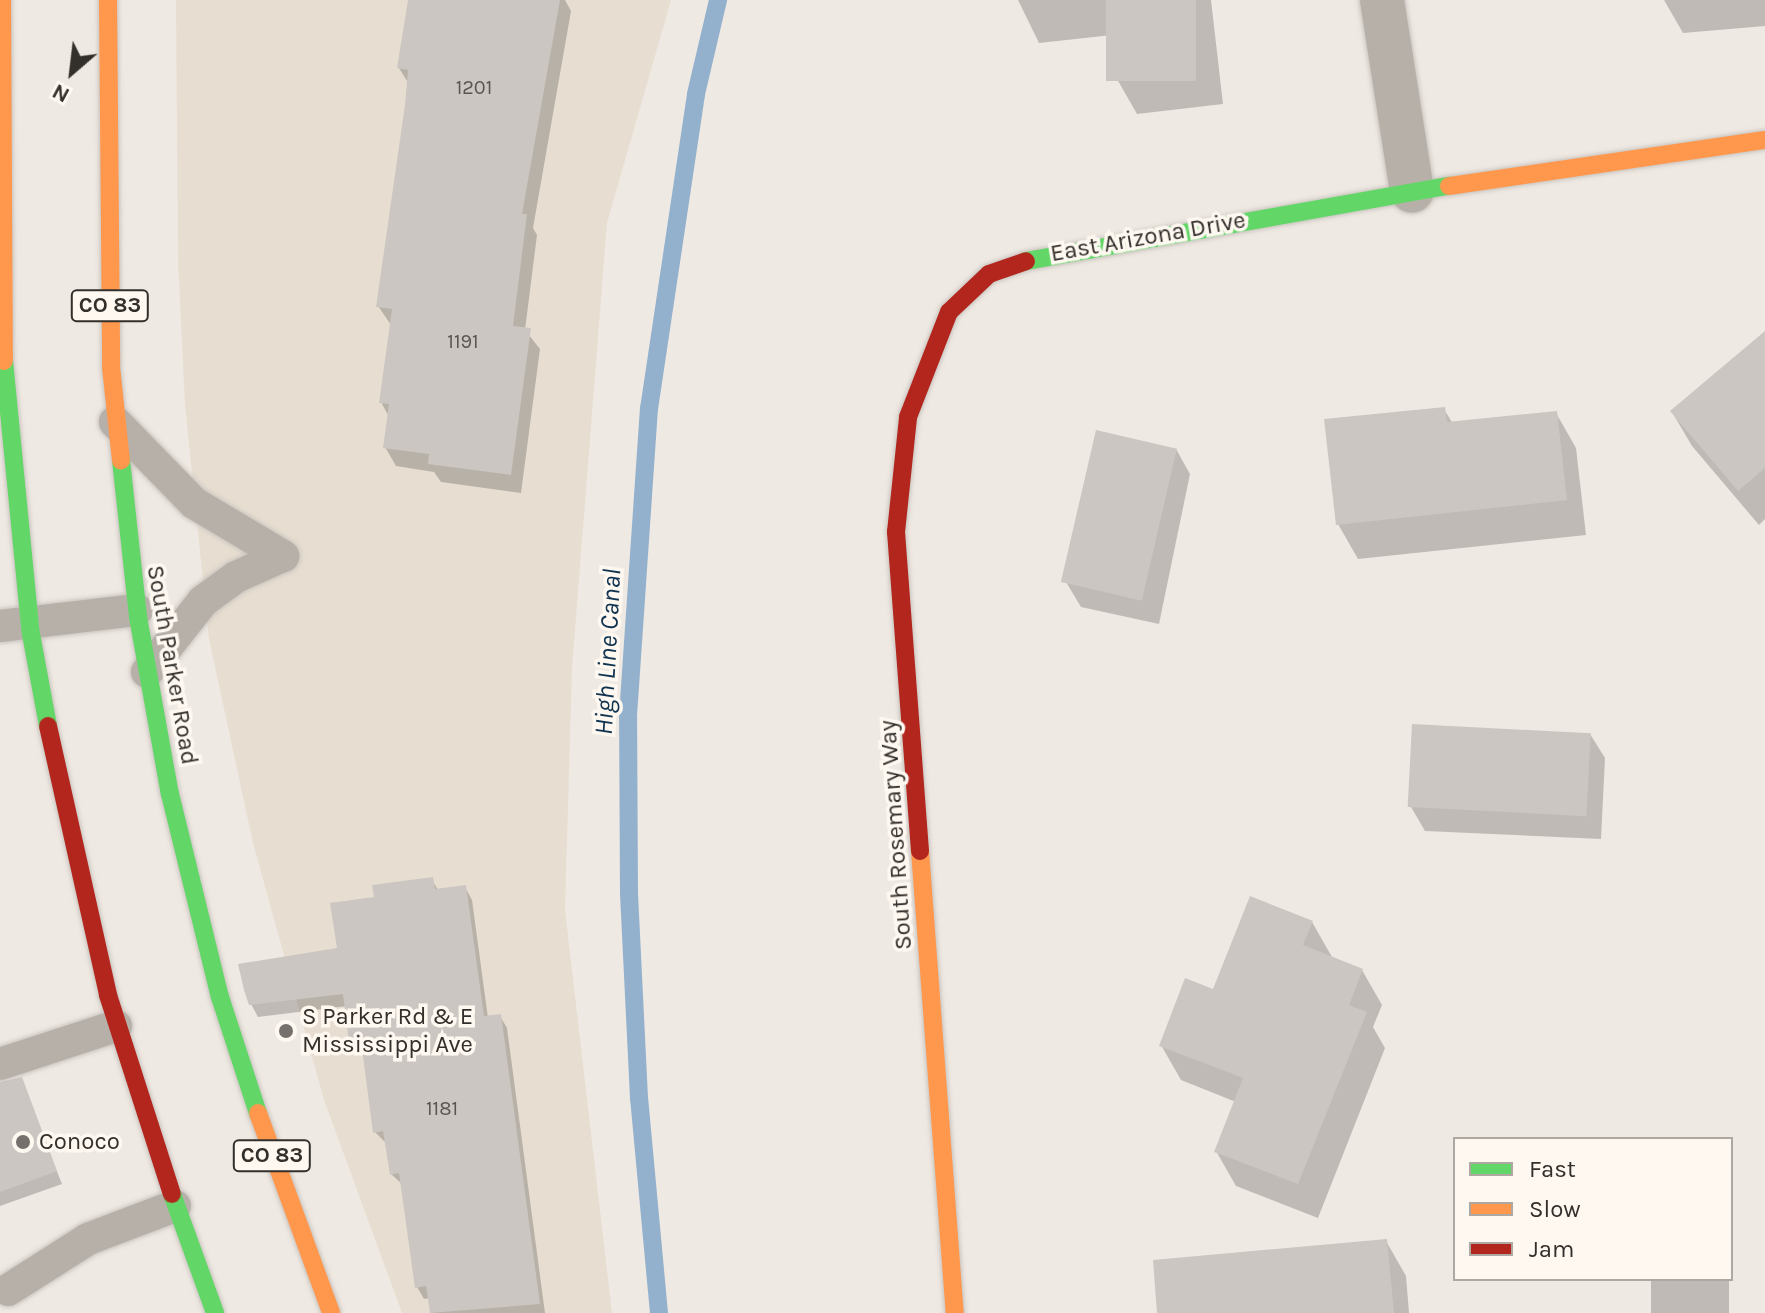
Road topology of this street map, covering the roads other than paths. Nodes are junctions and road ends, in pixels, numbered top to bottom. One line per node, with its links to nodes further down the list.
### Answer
1 (108, 0): 7 (main road, South Parker Road / CO 83)
2 (1382, 0): 5 (street)
3 (1, 13): 9 (main road)
4 (1765, 140): 5 (main road, East Arizona Drive)
5 (1412, 191): 6 (main road, East Arizona Drive)
6 (928, 358): 17 (main road, South Rosemary Way)
7 (115, 422): 8 (main road, South Parker Road / CO 83); 10 (lane)
8 (137, 610): 9 (lane); 10 (main road, South Parker Road / CO 83)
9 (15, 624): 11 (main road)
10 (147, 672): 16 (main road, South Parker Road / CO 83)
11 (116, 1026): 12 (lane); 13 (main road)
12 (0, 1064)
13 (175, 1206): 14 (lane); 15 (main road)
14 (8, 1290)
15 (215, 1313)
16 (331, 1313)
17 (955, 1313)

